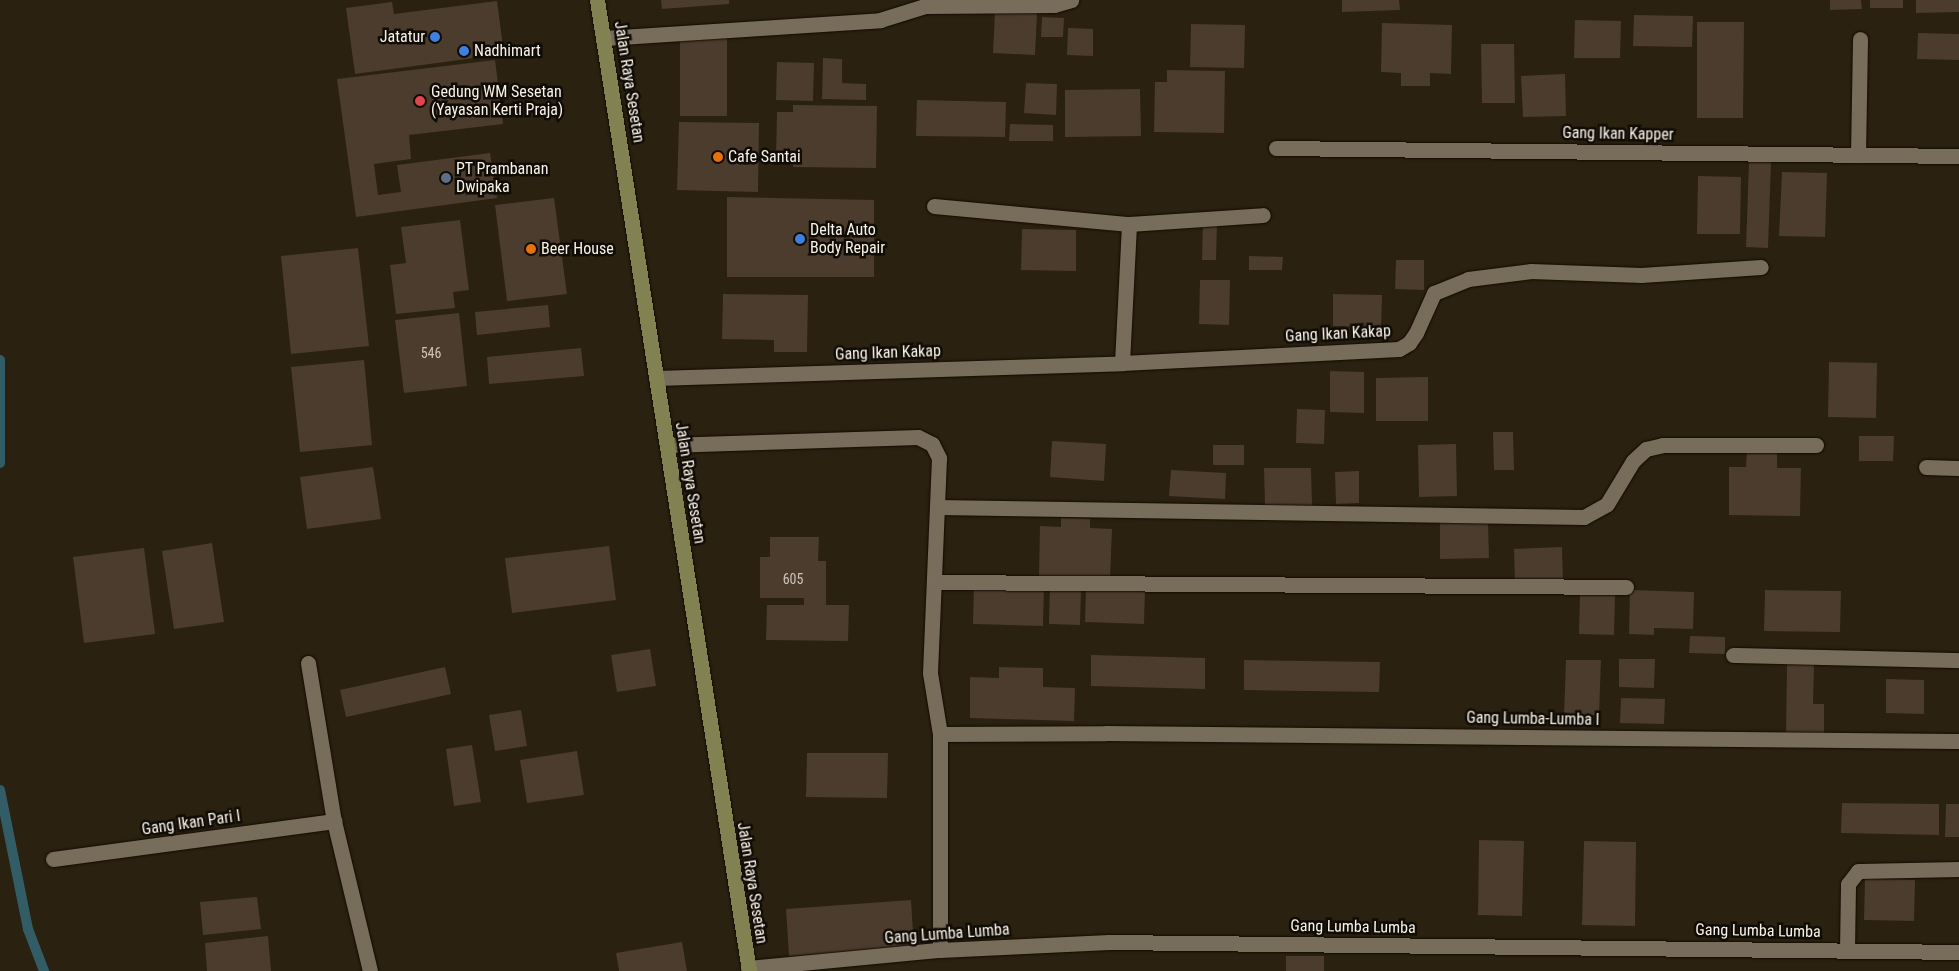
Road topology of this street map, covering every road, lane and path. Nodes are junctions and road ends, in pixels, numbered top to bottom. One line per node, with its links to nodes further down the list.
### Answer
1 (597, 0): 3 (main road, Jalan Raya Sesetan)
2 (1071, 0): 3 (street)
3 (605, 38): 13 (main road, Jalan Raya Sesetan)
4 (1860, 40): 6 (street)
5 (1276, 148): 6 (street, Gang Ikan Kapper)
6 (1858, 155): 7 (street, Gang Ikan Kapper)
7 (1959, 156)
8 (934, 206): 10 (street)
9 (1263, 215): 10 (street)
10 (1130, 224): 12 (street)
11 (1761, 267): 12 (street, Gang Ikan Kakap)
12 (1122, 363): 13 (street, Gang Ikan Kakap)
13 (656, 378): 14 (main road, Jalan Raya Sesetan)
14 (667, 445): 18 (street); 32 (main road, Jalan Raya Sesetan)
15 (1816, 445): 18 (street)
16 (1926, 467): 17 (street)
17 (1959, 468)
18 (937, 507): 19 (street)
19 (934, 582): 20 (street); 24 (street)
20 (1626, 587)
21 (1733, 655): 22 (street)
22 (1959, 660)
23 (308, 663): 26 (street)
24 (940, 734): 25 (street, Gang Lumba-Lumba I); 29 (street)
25 (1959, 740)
26 (334, 822): 27 (street, Gang Ikan Pari I); 33 (street)
27 (53, 859)
28 (1959, 869): 30 (street)
29 (940, 950): 30 (street, Gang Lumba Lumba); 32 (street, Gang Lumba Lumba)
30 (1848, 950): 31 (street, Gang Lumba Lumba)
31 (1959, 952)
32 (748, 970)
33 (370, 971)

